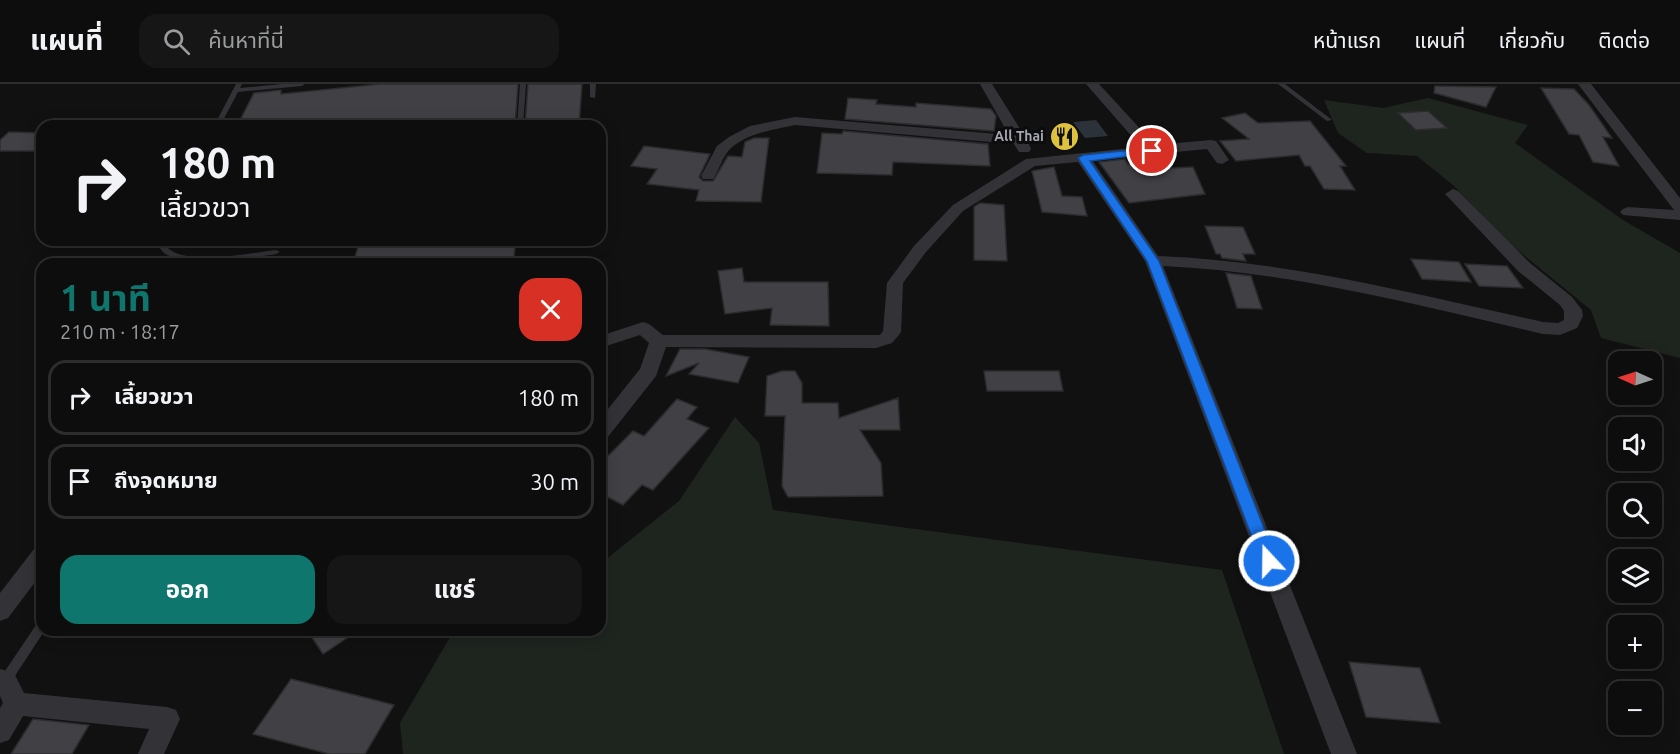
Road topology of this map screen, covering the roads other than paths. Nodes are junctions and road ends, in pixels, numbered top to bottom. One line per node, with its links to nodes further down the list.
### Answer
1 (302, 84): 8 (lane)
2 (523, 84): 12 (lane)
3 (593, 84): 10 (lane)
4 (986, 84): 14 (street)
5 (1092, 84): 15 (street)
6 (1281, 84): 13 (lane)
7 (1584, 84): 21 (street)
8 (287, 85): 9 (lane)
9 (238, 87): 11 (lane)
10 (593, 97)
11 (220, 120)
12 (520, 120)
13 (1329, 120)
14 (1020, 140): 18 (street); 19 (street)
15 (1152, 151): 16 (street); 17 (street)
16 (1083, 158): 18 (street); 28 (street)
17 (1222, 160)
18 (1031, 162): 30 (street)
19 (708, 176)
20 (1453, 194): 28 (street)
21 (1680, 208)
22 (1628, 212): 23 (street)
23 (1680, 215)
24 (161, 246): 26 (lane)
25 (276, 252): 27 (lane)
26 (181, 258)
27 (218, 258)
28 (1153, 261): 39 (street)
29 (606, 340): 30 (street)
30 (659, 341): 31 (street)
31 (606, 425)
32 (36, 564): 33 (street)
33 (0, 610)
34 (36, 633): 35 (lane)
35 (3, 680): 36 (street)
36 (17, 704): 37 (street); 38 (street)
37 (0, 731)
38 (151, 754)
39 (1344, 754)

